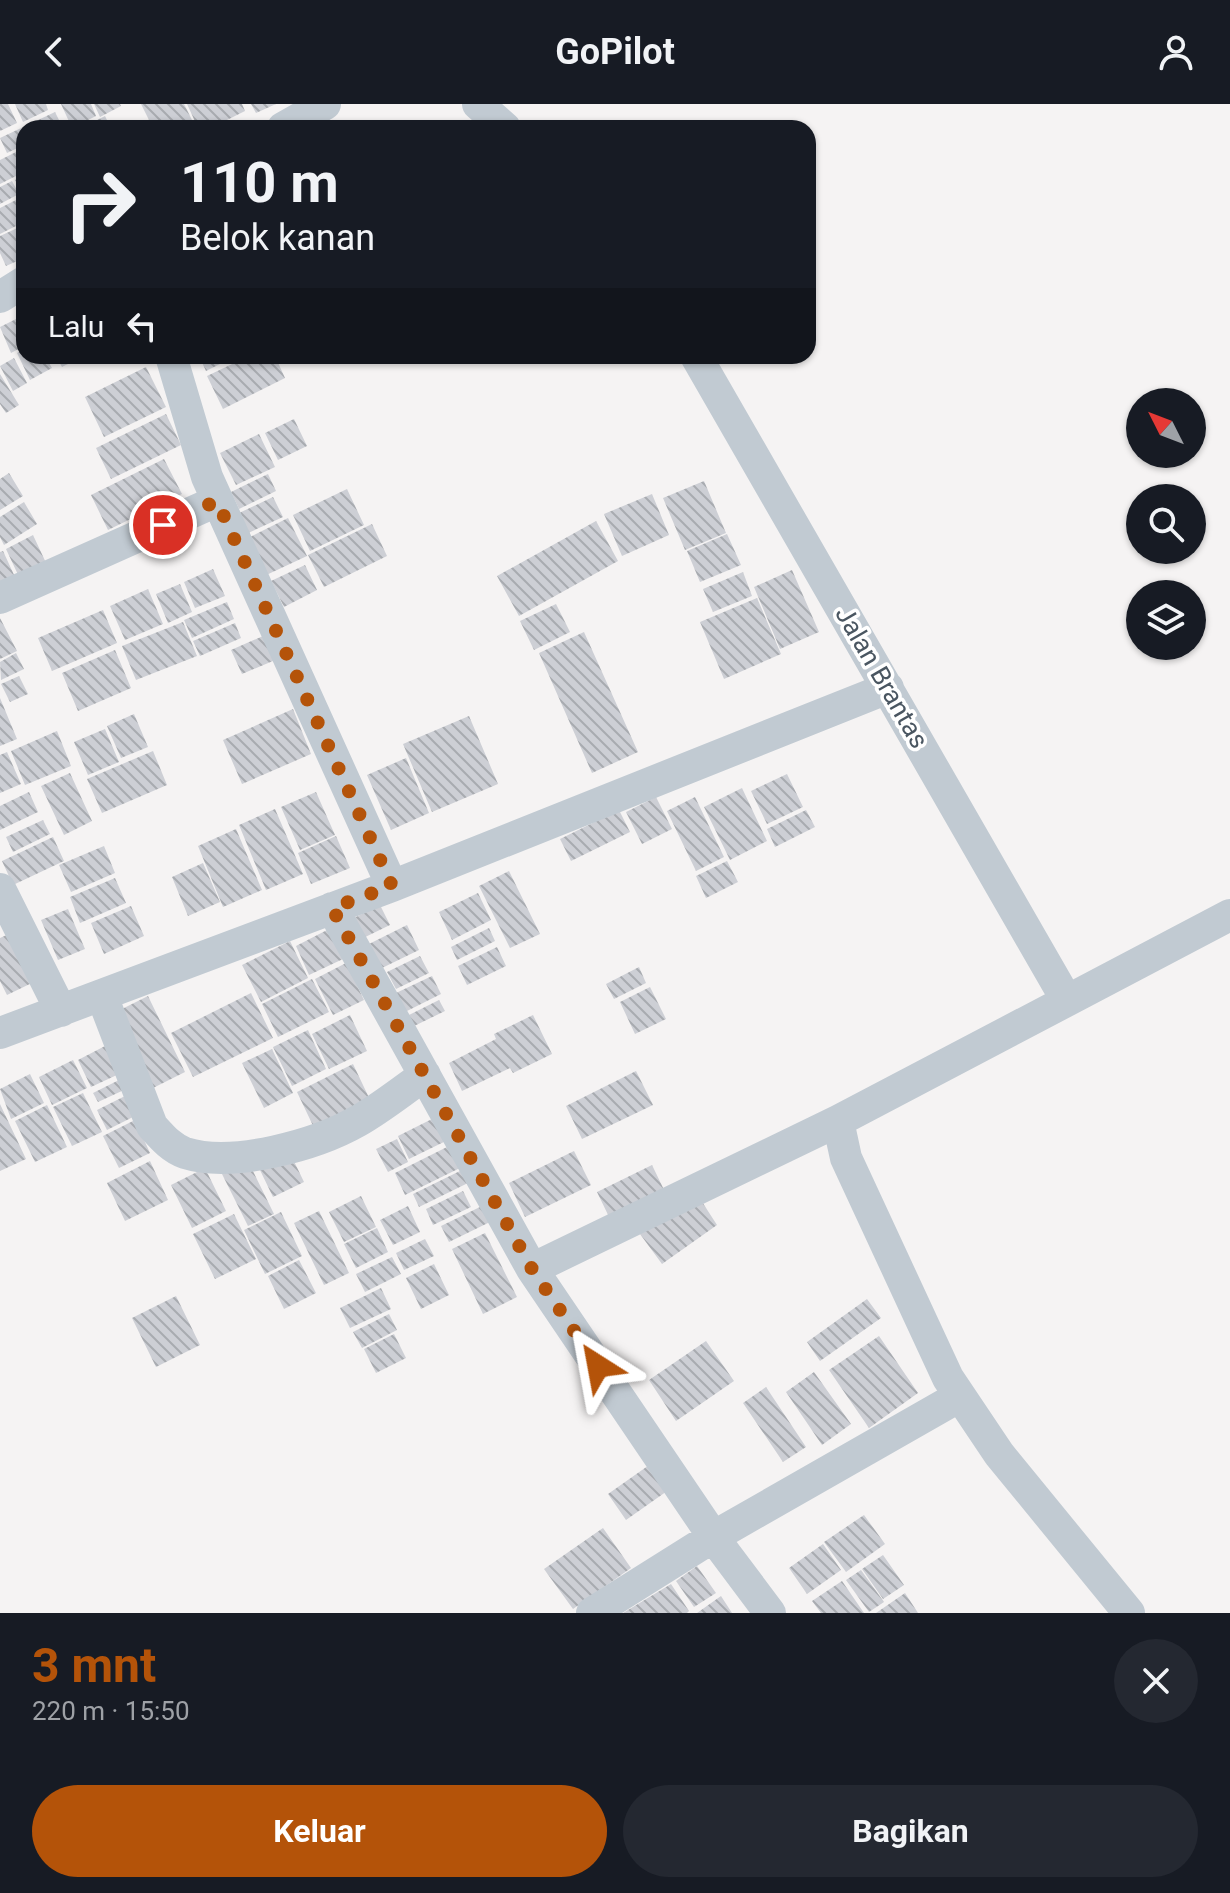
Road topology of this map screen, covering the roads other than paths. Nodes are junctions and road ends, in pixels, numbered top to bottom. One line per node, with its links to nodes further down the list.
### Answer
1 (325, 104): 3 (street)
2 (478, 104): 4 (street)
3 (297, 120)
4 (496, 120)
5 (174, 364): 7 (street)
6 (701, 364): 9 (street, Jalan Brantas)
7 (217, 501): 8 (street); 10 (street)
8 (0, 598)
9 (888, 688): 10 (street); 15 (street, Jalan Brantas)
10 (392, 886): 12 (street)
11 (0, 889): 16 (street)
12 (332, 908): 14 (street); 18 (street)
13 (1230, 915): 15 (street)
14 (102, 996): 16 (street); 18 (street)
15 (1066, 999): 19 (street)
16 (61, 1011): 17 (street)
17 (0, 1033)
18 (425, 1075): 20 (street)
19 (838, 1121): 20 (street); 21 (street)
20 (532, 1269): 22 (street)
21 (960, 1396): 22 (street); 25 (street)
22 (713, 1537): 23 (street); 24 (street)
23 (592, 1613)
24 (770, 1613)
25 (1129, 1613)

